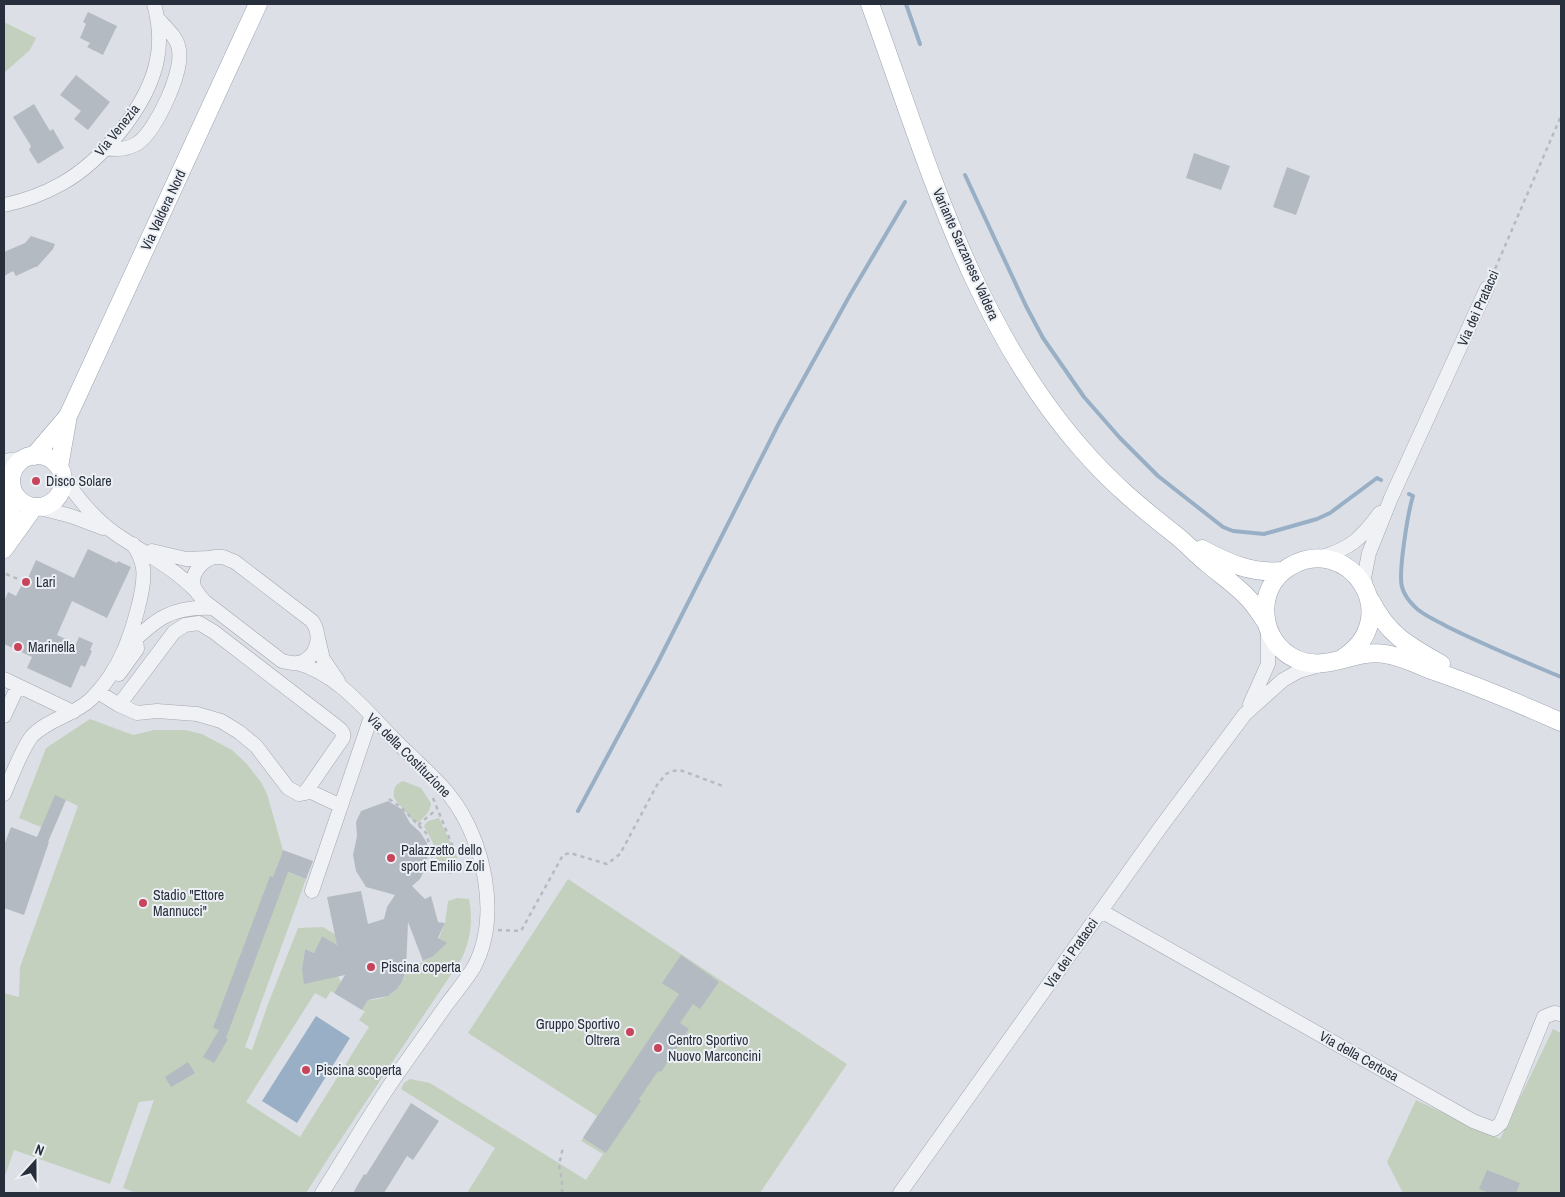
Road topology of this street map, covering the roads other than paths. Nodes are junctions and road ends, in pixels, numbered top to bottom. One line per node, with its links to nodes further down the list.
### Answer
1 (154, 4): 4 (street, Via Venezia)
2 (258, 4): 10 (main road, Via Valdera Nord)
3 (870, 4): 18 (main road, Variante Sarzanese Valdera)
4 (158, 19): 5 (street, Via Venezia); 6 (street)
5 (145, 93): 6 (street); 7 (street, Via Venezia)
6 (165, 103): 7 (street)
7 (104, 148): 8 (street, Via Venezia)
8 (4, 206)
9 (1487, 288): 15 (street, Via dei Pratacci)
10 (68, 416): 11 (main road, Via Valdera Nord); 13 (main road, Via Valdera Nord)
11 (30, 457): 12 (street); 13 (main road); 14 (main road, Via Valdera Nord)
12 (4, 461)
13 (60, 472): 16 (main road, Via Valdera Nord); 17 (street)
14 (10, 489): 16 (main road); 19 (main road, Via Valdera Nord)
15 (1391, 498): 23 (street, Via dei Pratacci); 26 (street, Via dei Pratacci)
16 (35, 507): 17 (street); 21 (main road)
17 (115, 533): 20 (street)
18 (1177, 536): 24 (main road, Variante Sarzanese Valdera); 28 (main road, Variante Sarzanese Valdera)
19 (4, 542)
20 (137, 547): 22 (street, Via della Costituzione); 25 (street, Via della Costituzione); 31 (street)
21 (4, 549)
22 (209, 558): 25 (street); 30 (street, Via della Costituzione)
23 (1319, 558): 24 (main road); 26 (main road)
24 (1283, 571): 28 (main road)
25 (195, 590): 27 (street, Via della Costituzione)
26 (1368, 593): 32 (main road); 36 (main road)
27 (213, 608): 29 (street); 33 (street, Via della Costituzione)
28 (1267, 626): 32 (main road); 40 (street, Via dei Pratacci)
29 (136, 638): 31 (street); 37 (street)
30 (318, 638): 33 (street); 35 (street, Via della Costituzione)
31 (125, 649): 37 (street)
32 (1335, 661): 36 (main road); 40 (street, Via dei Pratacci)
33 (297, 663): 35 (street, Via della Costituzione)
34 (13, 686): 39 (street); 41 (street)
35 (344, 690): 42 (street, Via della Costituzione)
36 (1487, 690): 43 (main road)
37 (98, 692): 38 (street); 39 (street)
38 (119, 705): 44 (street); 44 (street)
39 (73, 712): 45 (street)
40 (1245, 714): 48 (street, Via dei Pratacci)
41 (4, 716)
42 (372, 717): 46 (street); 50 (street, Via della Costituzione)
43 (1561, 722)
44 (307, 790): 46 (street)
45 (4, 794)
46 (341, 806): 47 (street)
47 (312, 890)
48 (1101, 911): 49 (street, Via della Certosa); 51 (street, Via dei Pratacci)
49 (1561, 1014)
50 (322, 1193)
51 (900, 1193)

